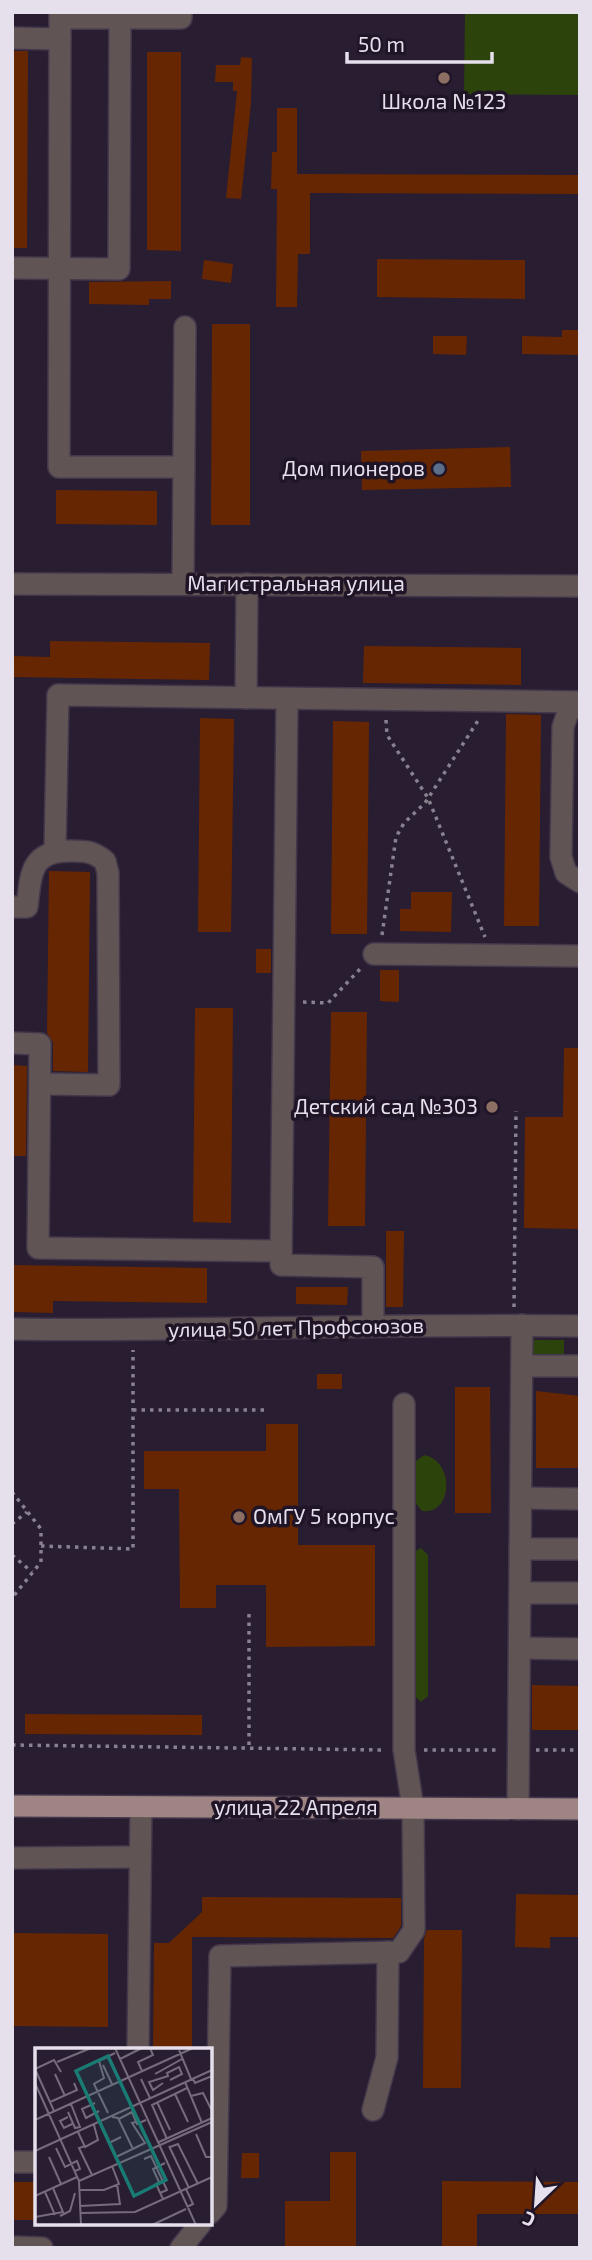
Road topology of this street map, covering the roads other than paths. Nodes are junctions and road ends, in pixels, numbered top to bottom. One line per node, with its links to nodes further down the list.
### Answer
1 (181, 12): 2 (street)
2 (120, 18): 3 (street); 6 (street)
3 (60, 23): 4 (street); 6 (street)
4 (12, 38)
5 (12, 268): 6 (street)
6 (60, 268): 8 (street)
7 (185, 327): 8 (street)
8 (181, 467): 10 (street)
9 (12, 584): 10 (street, Магистральная улица)
10 (183, 584): 11 (street, Магистральная улица)
11 (247, 584): 12 (street, Магистральная улица); 13 (street)
12 (580, 586)
13 (246, 698): 14 (street); 16 (street)
14 (287, 699): 15 (street); 23 (street)
15 (580, 703): 17 (street)
16 (55, 851): 18 (street); 22 (street)
17 (580, 882)
18 (12, 907)
19 (374, 954): 20 (street)
20 (580, 956)
21 (12, 1043): 22 (street)
22 (40, 1084): 23 (street)
23 (281, 1251): 25 (street)
24 (518, 1319): 25 (street, улица 50 лет Профсоюзов); 26 (street, улица 50 лет Профсоюзов); 28 (street)
25 (373, 1326): 27 (street, улица 50 лет Профсоюзов)
26 (580, 1326)
27 (12, 1329)
28 (522, 1366): 29 (street); 31 (street)
29 (580, 1366)
30 (404, 1404): 41 (street)
31 (521, 1498): 32 (street); 33 (street)
32 (580, 1499)
33 (520, 1549): 34 (street); 35 (street)
34 (580, 1549)
35 (520, 1593): 36 (street); 37 (street)
36 (580, 1593)
37 (520, 1648): 38 (street); 42 (street)
38 (580, 1649)
39 (12, 1806): 40 (main road, улица 22 Апреля)
40 (141, 1807): 41 (main road, улица 22 Апреля); 45 (street)
41 (413, 1808): 42 (main road, улица 22 Апреля); 46 (street)
42 (518, 1809): 43 (main road, улица 22 Апреля)
43 (580, 1810)
44 (12, 1857): 45 (street)
45 (141, 1857): 47 (street)
46 (388, 1952): 48 (street); 51 (street)
47 (138, 2048)
48 (373, 2110)
49 (12, 2162): 50 (street)
50 (35, 2162)
51 (214, 2162): 52 (street)
52 (212, 2211)
53 (199, 2225): 56 (street)
54 (12, 2247): 55 (street)
55 (42, 2248)
56 (181, 2248)

